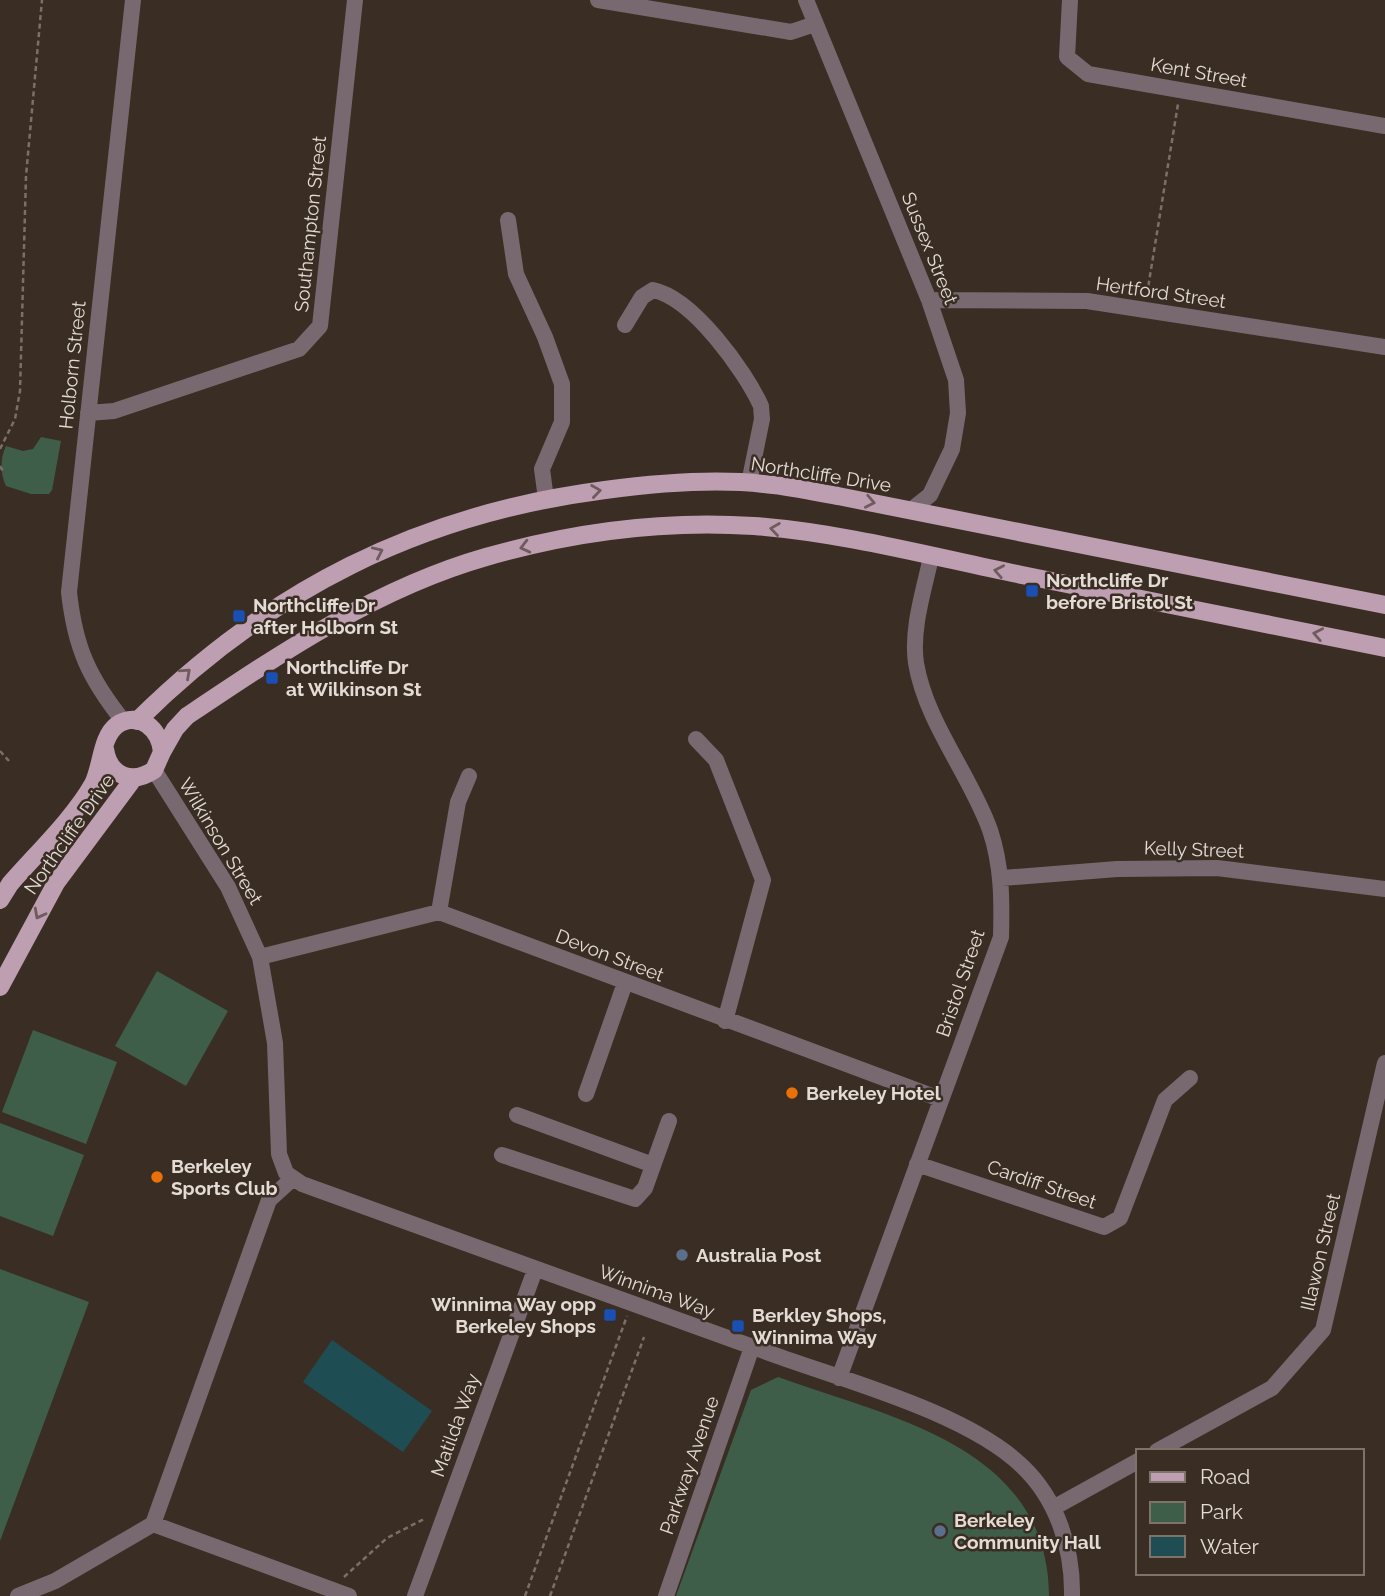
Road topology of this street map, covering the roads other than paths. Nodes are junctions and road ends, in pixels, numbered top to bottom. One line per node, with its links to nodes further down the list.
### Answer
1 (133, 0): 12 (street, Holborn Street)
2 (355, 0): 12 (street, Southampton Street)
3 (598, 0): 6 (street)
4 (806, 0): 6 (street, Sussex Street)
5 (1070, 0): 7 (street, Kent Street)
6 (816, 24): 9 (street, Sussex Street)
7 (1385, 126)
8 (508, 220): 14 (street)
9 (929, 300): 11 (street, Hertford Street); 15 (street, Sussex Street)
10 (625, 325): 13 (street)
11 (1385, 347)
12 (88, 414): 19 (street, Holborn Street)
13 (749, 483): 14 (main road, Northcliffe Drive, one-way to 13); 15 (main road, Northcliffe Drive, one-way to 15)
14 (546, 499): 19 (main road, Northcliffe Drive, one-way to 14)
15 (911, 510): 17 (main road, Northcliffe Drive)
16 (932, 557): 18 (main road, one-way to 16); 22 (main road, one-way to 22); 26 (street, Bristol Street)
17 (1385, 605)
18 (1385, 648)
19 (130, 721): 21 (main road); 22 (main road)
20 (696, 739): 33 (street)
21 (105, 749): 25 (main road); 28 (main road, Northcliffe Drive)
22 (162, 752): 23 (main road)
23 (154, 770): 25 (main road); 30 (street, Wilkinson Street)
24 (469, 776): 29 (street)
25 (134, 778): 32 (main road, Northcliffe Drive, one-way to 32)
26 (1002, 878): 27 (street, Kelly Street); 37 (street, Bristol Street)
27 (1385, 889)
28 (0, 901)
29 (439, 912): 30 (street); 31 (street, Devon Street)
30 (260, 957): 43 (street, Wilkinson Street)
31 (625, 983): 33 (street, Devon Street); 36 (street)
32 (0, 987)
33 (725, 1021): 37 (street, Devon Street)
34 (1385, 1063): 47 (street, Illawon Street)
35 (1190, 1078): 41 (street, Cardiff Street)
36 (586, 1094)
37 (940, 1099): 41 (street, Bristol Street)
38 (517, 1115): 42 (street)
39 (670, 1121): 42 (street)
40 (502, 1156): 42 (street)
41 (917, 1164): 46 (street, Bristol Street)
42 (653, 1165)
43 (292, 1179): 44 (street, Winnima Way); 50 (street)
44 (535, 1270): 45 (street, Winnima Way); 53 (street, Matilda Way)
45 (752, 1347): 46 (street, Winnima Way); 54 (street, Parkway Avenue)
46 (839, 1378): 49 (street, Winnima Way)
47 (1161, 1449)
48 (1136, 1462): 49 (street)
49 (1053, 1508): 55 (street, Winnima Way)
50 (153, 1524): 51 (street); 52 (street)
51 (342, 1594)
52 (18, 1596)
53 (415, 1596)
54 (666, 1596)
55 (1072, 1596)

